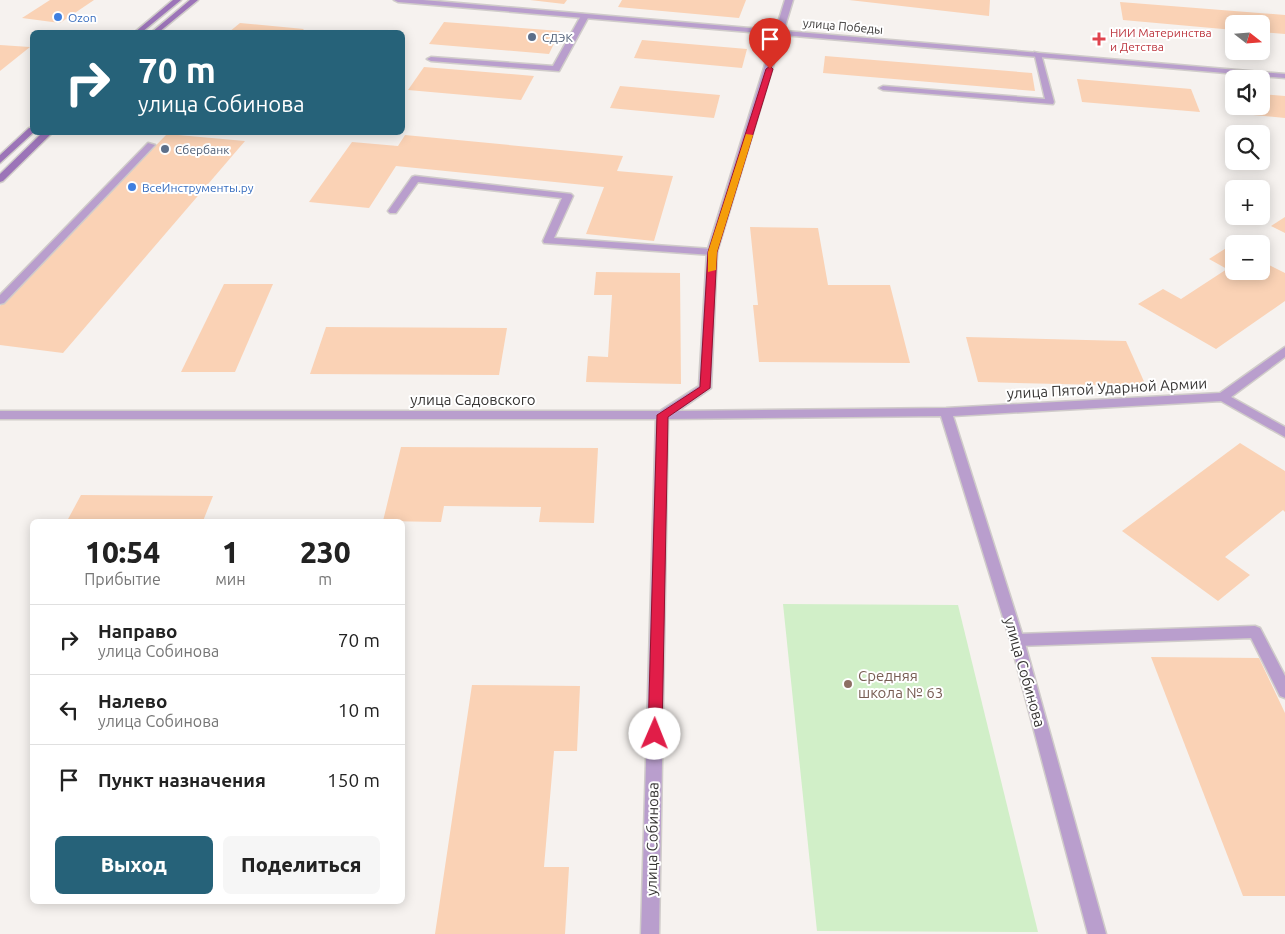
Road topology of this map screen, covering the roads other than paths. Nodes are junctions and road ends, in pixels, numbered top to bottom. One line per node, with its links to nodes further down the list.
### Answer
1 (177, 0): 6 (main road)
2 (194, 0): 7 (main road)
3 (398, 0): 5 (street, улица Победы)
4 (789, 0): 8 (street)
5 (585, 16): 8 (street, улица Победы); 10 (street)
6 (140, 30)
7 (157, 30)
8 (781, 32): 9 (street, улица Победы); 19 (street)
9 (1037, 54): 11 (street, улица Победы); 12 (street)
10 (431, 59)
11 (1285, 76)
12 (883, 88)
13 (30, 132): 16 (main road)
14 (47, 135): 17 (main road)
15 (151, 145): 20 (street)
16 (0, 160)
17 (0, 179)
18 (393, 211): 19 (street)
19 (712, 252): 25 (street)
20 (0, 300)
21 (1285, 351): 22 (street, улица Пятой Ударной Армии)
22 (1223, 398): 23 (street, улица Пятой Ударной Армии); 26 (street)
23 (946, 412): 25 (street, улица Садовского); 27 (street, улица Собинова)
24 (0, 415): 25 (street, улица Садовского)
25 (662, 415): 29 (street, улица Собинова)
26 (1285, 433)
27 (1016, 640): 28 (street); 30 (street, улица Собинова)
28 (1285, 691)
29 (650, 934)
30 (1097, 934)

